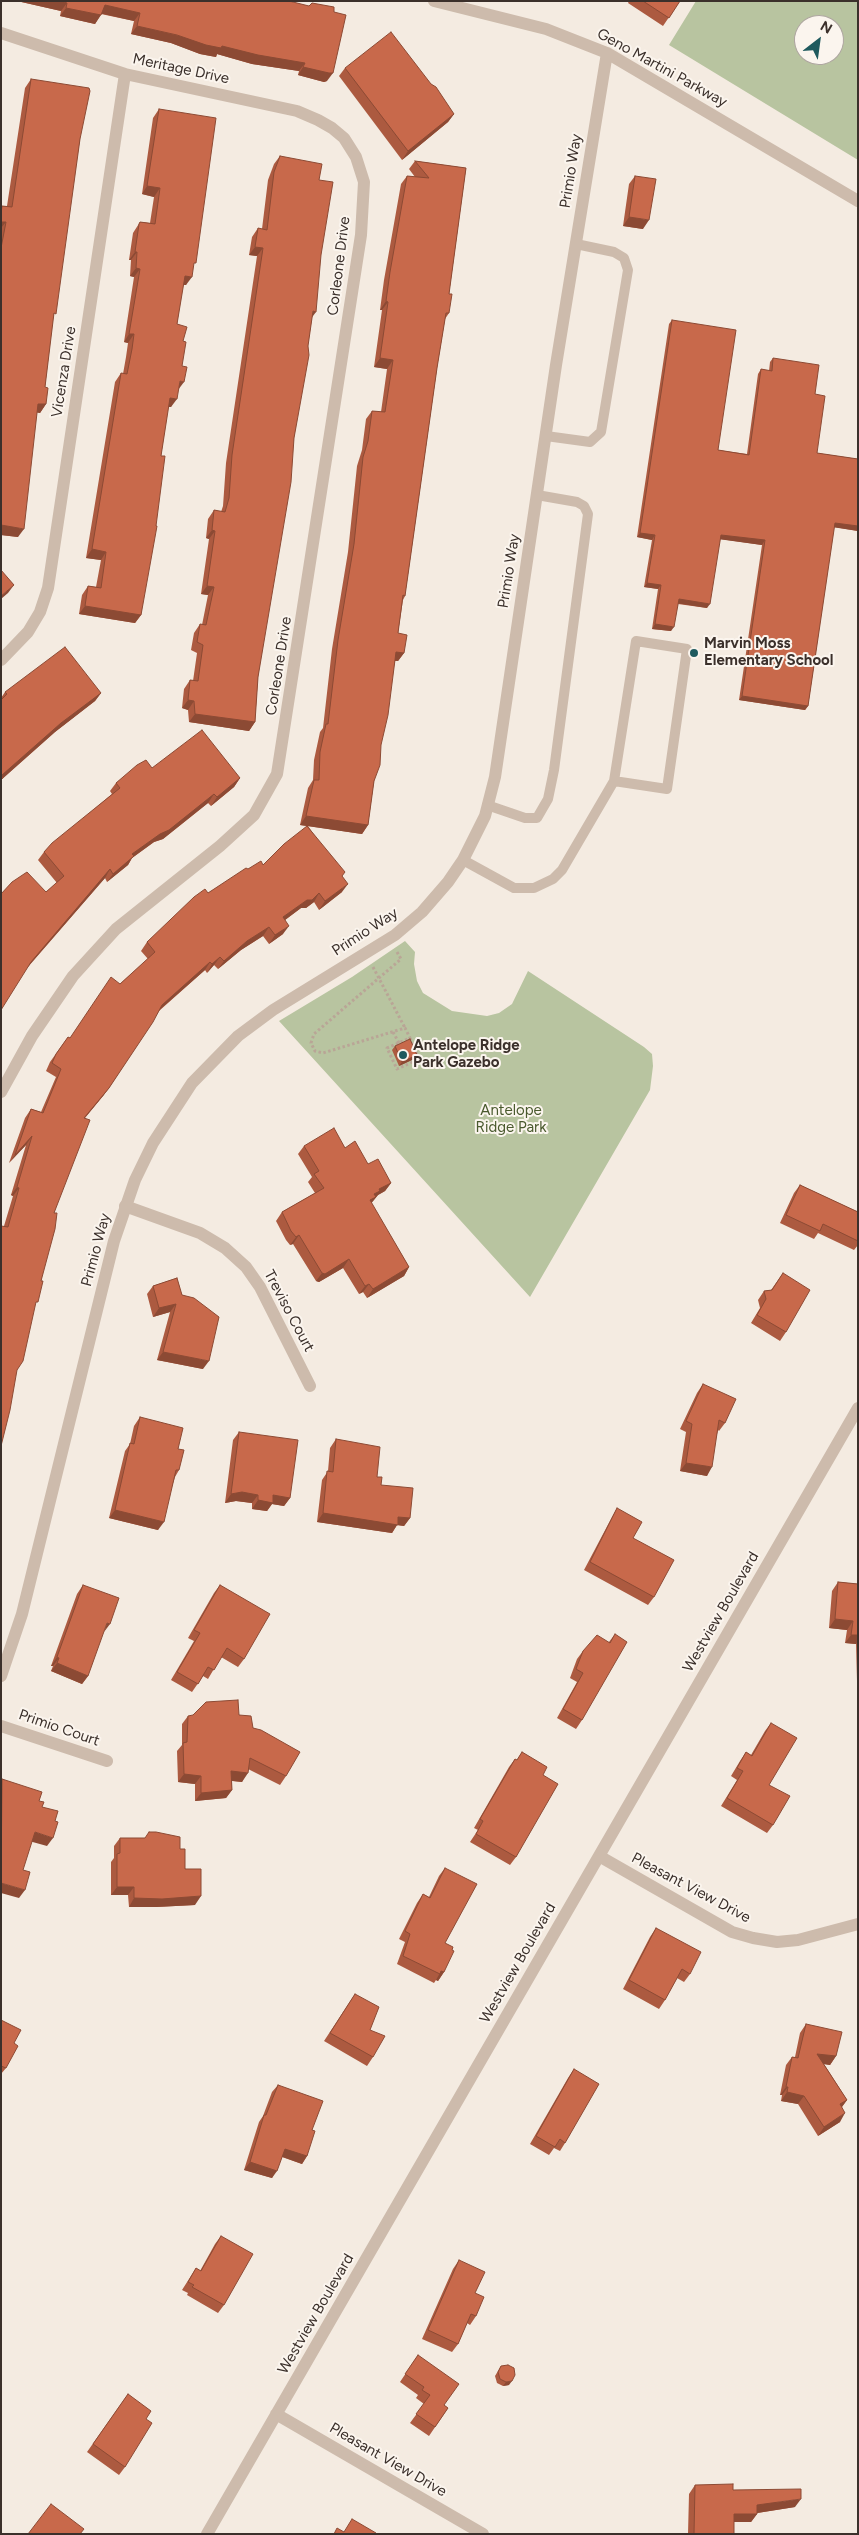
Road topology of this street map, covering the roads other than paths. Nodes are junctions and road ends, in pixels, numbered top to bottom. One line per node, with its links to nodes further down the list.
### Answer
1 (434, 1): 3 (street, Geno Martini Parkway)
2 (1, 32): 4 (street, Meritage Drive)
3 (607, 53): 6 (street, Geno Martini Parkway); 7 (street, Primio Way)
4 (125, 74): 5 (street, Meritage Drive); 10 (street, Vicenza Drive)
5 (348, 144): 14 (street, Corleone Drive)
6 (858, 201)
7 (576, 244): 8 (street, Primio Way); 8 (lane)
8 (546, 436): 9 (street, Primio Way)
9 (537, 495): 12 (street, Primio Way); 12 (lane)
10 (1, 660)
11 (614, 781): 11 (lane); 13 (lane)
12 (487, 806): 13 (street, Primio Way)
13 (463, 860): 15 (street, Primio Way)
14 (1, 1092)
15 (125, 1206): 16 (street, Treviso Court); 18 (street, Primio Way)
16 (310, 1386)
17 (858, 1408): 21 (street, Westview Boulevard)
18 (1, 1676)
19 (1, 1726): 20 (street, Primio Court)
20 (107, 1761)
21 (599, 1856): 22 (street, Pleasant View Drive); 23 (street, Westview Boulevard)
22 (858, 1924)
23 (276, 2414): 24 (street, Westview Boulevard); 25 (street, Pleasant View Drive)
24 (207, 2534)
25 (483, 2534)

